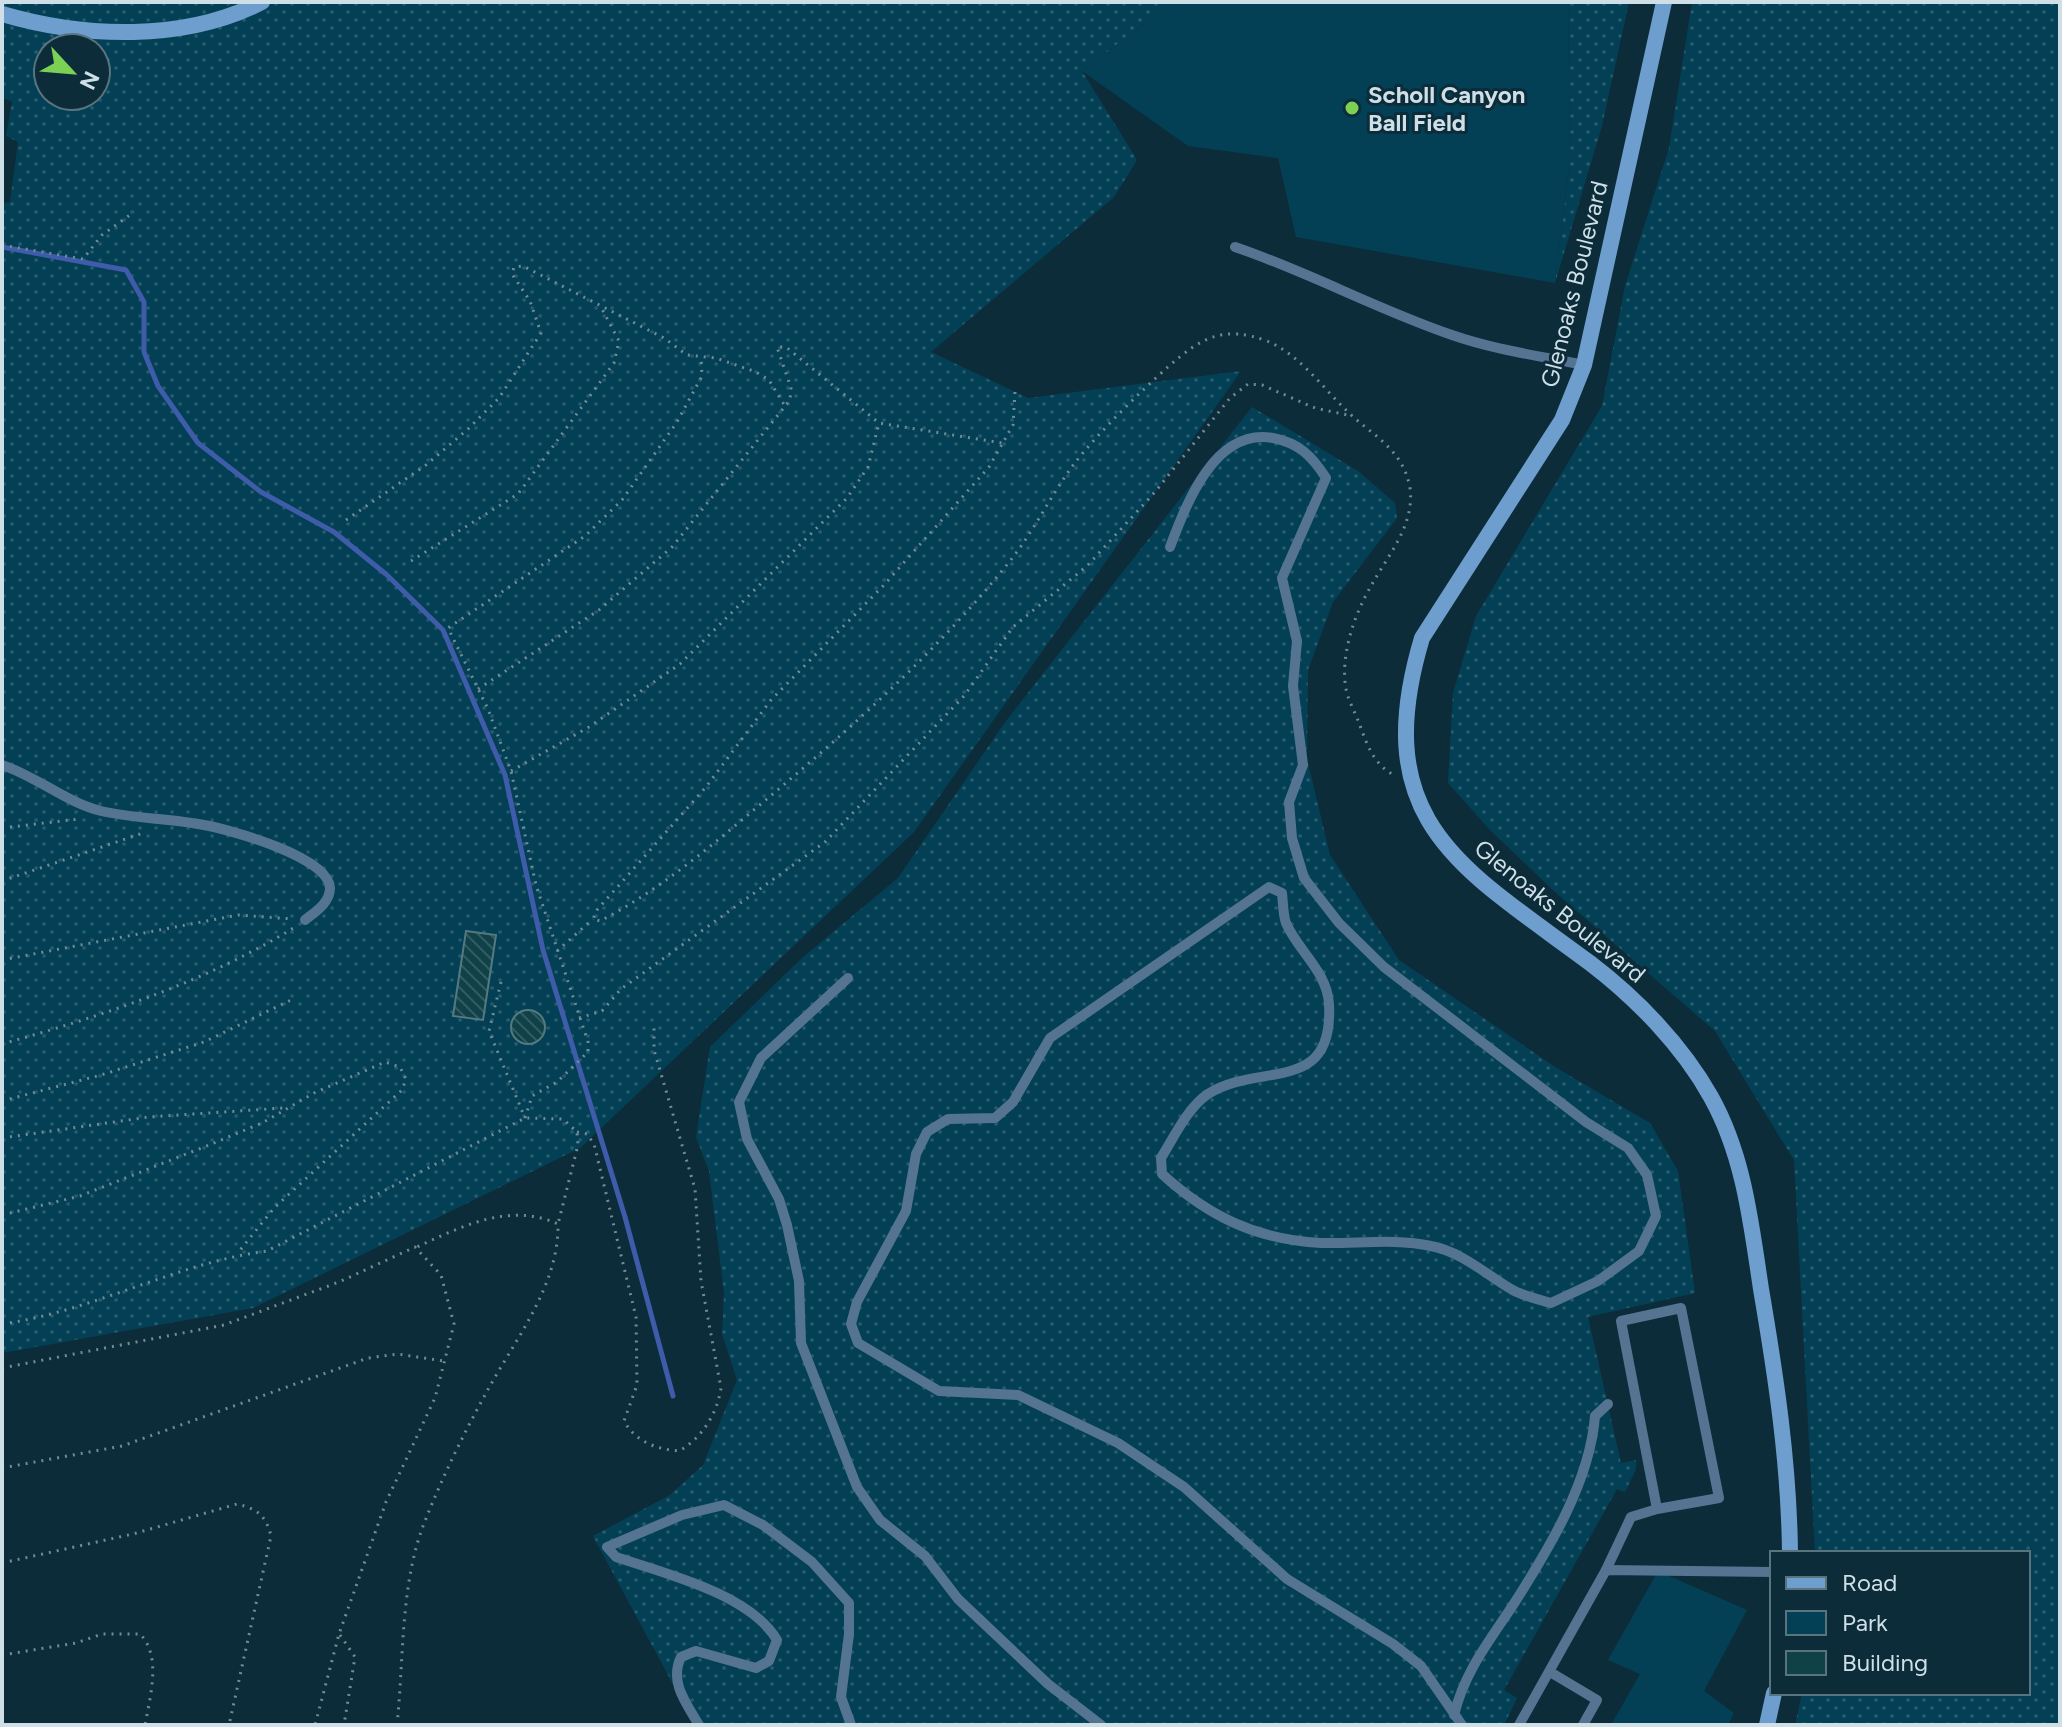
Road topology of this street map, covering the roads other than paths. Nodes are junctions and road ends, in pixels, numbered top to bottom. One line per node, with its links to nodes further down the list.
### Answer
1 (262, 2): 3 (street)
2 (1664, 2): 5 (street, Glenoaks Boulevard)
3 (2, 14)
4 (1235, 247): 5 (lane)
5 (1584, 365): 12 (street, Glenoaks Boulevard)
6 (1170, 547): 17 (lane)
7 (2, 765): 8 (lane)
8 (305, 920)
9 (848, 978): 20 (lane)
10 (1608, 1404): 17 (lane)
11 (1657, 1509): 11 (lane); 13 (lane)
12 (1790, 1551)
13 (1606, 1570): 14 (lane); 15 (lane)
14 (1770, 1572)
15 (1550, 1672): 22 (lane); 23 (lane)
16 (1774, 1695): 24 (street)
17 (1454, 1715): 21 (lane)
18 (699, 1725): 19 (lane)
19 (851, 1725)
20 (1101, 1725)
21 (1462, 1725)
22 (1519, 1725)
23 (1583, 1725)
24 (1767, 1725)

